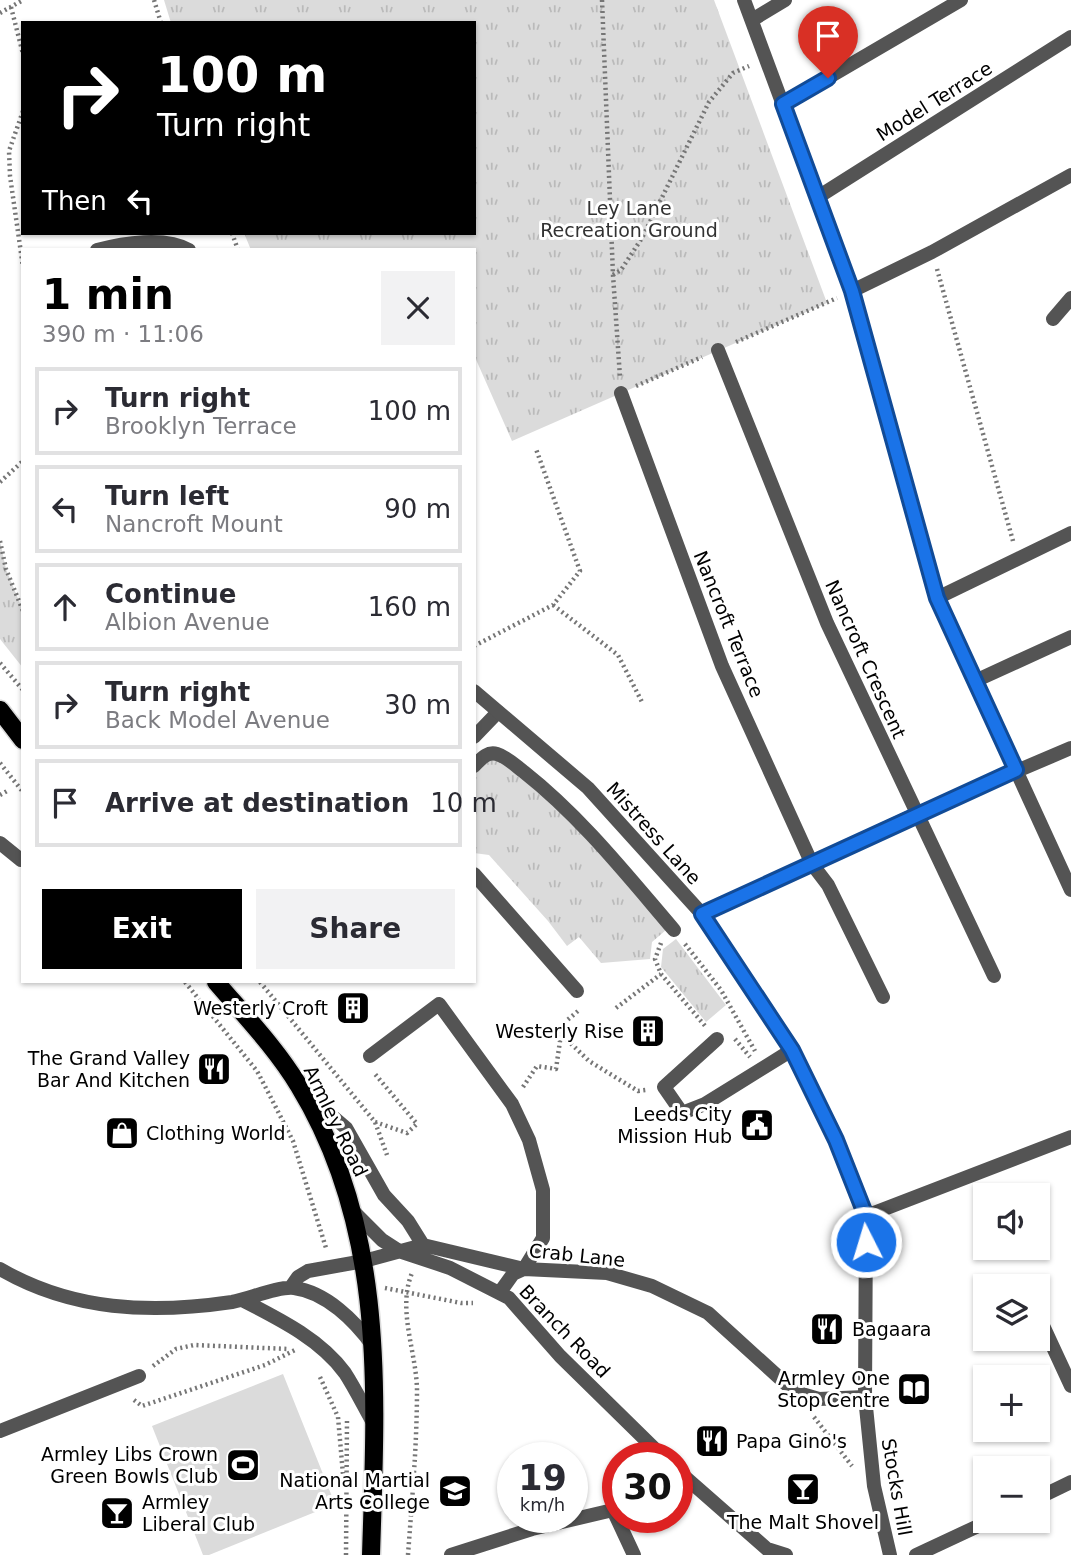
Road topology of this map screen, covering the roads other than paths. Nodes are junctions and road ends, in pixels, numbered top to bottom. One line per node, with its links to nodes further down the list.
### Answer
1 (744, 0): 4 (street)
2 (785, 0): 4 (street)
3 (961, 0): 6 (street)
4 (752, 20): 6 (street)
5 (1071, 37): 8 (street, Model Terrace)
6 (783, 104): 8 (street)
7 (1071, 175): 11 (street)
8 (818, 197): 11 (street)
9 (104, 248): 10 (street)
10 (186, 248)
11 (852, 291): 17 (street)
12 (1071, 298): 13 (street)
13 (1054, 319)
14 (718, 350): 28 (street, Nancroft Crescent)
15 (621, 393): 31 (street, Nancroft Terrace)
16 (1071, 533): 17 (street)
17 (937, 598): 19 (street)
18 (1071, 637): 19 (street)
19 (975, 681): 27 (street)
20 (476, 693): 22 (street, Mistress Lane)
21 (0, 710): 24 (main road)
22 (498, 712): 23 (street); 34 (street, Mistress Lane)
23 (476, 735)
24 (21, 737)
25 (1071, 748): 27 (street)
26 (476, 764): 35 (street)
27 (1016, 770): 28 (street); 33 (street)
28 (916, 814): 31 (street); 36 (street, Nancroft Crescent)
29 (0, 843): 30 (street)
30 (21, 860)
31 (812, 864): 34 (street); 39 (street, Nancroft Terrace)
32 (476, 876): 38 (street)
33 (1071, 890)
34 (702, 914): 41 (street, Mistress Lane)
35 (674, 930)
36 (994, 976)
37 (217, 983): 43 (main road, Armley Road)
38 (577, 991)
39 (883, 997)
40 (718, 1033): 41 (street)
41 (792, 1050): 46 (street, Mistress Lane)
42 (370, 1056): 51 (street)
43 (300, 1088): 45 (main road, Armley Road); 47 (street)
44 (1071, 1137): 46 (street)
45 (353, 1211): 48 (street, Branch Road); 49 (main road, Armley Road)
46 (866, 1216): 59 (street, Stocks Hill)
47 (423, 1245): 48 (street, Crab Lane); 51 (street, Crab Lane)
48 (399, 1251): 49 (street, Crab Lane); 53 (street, Branch Road)
49 (364, 1261): 52 (street, Crab Lane); 56 (main road, Armley Road)
50 (0, 1269): 54 (street, Crab Lane)
51 (524, 1269): 53 (street); 59 (street, Crab Lane)
52 (291, 1287): 54 (street, Crab Lane); 56 (street)
53 (500, 1292): 62 (street, Branch Road)
54 (242, 1300): 60 (street)
55 (1050, 1341): 58 (street)
56 (374, 1348): 60 (main road, Armley Road)
57 (139, 1376): 61 (street)
58 (1071, 1386)
59 (865, 1397): 73 (street, Stocks Hill)
60 (376, 1428): 70 (main road, Armley Road)
61 (0, 1431)
62 (648, 1442)
63 (1071, 1482): 65 (street)
64 (693, 1484): 72 (street)
65 (1050, 1492)
66 (602, 1511): 69 (street)
67 (973, 1528): 74 (street)
68 (625, 1533): 71 (street)
69 (451, 1554)
70 (372, 1555)
71 (634, 1555)
72 (786, 1555)
73 (890, 1555)
74 (916, 1555)

